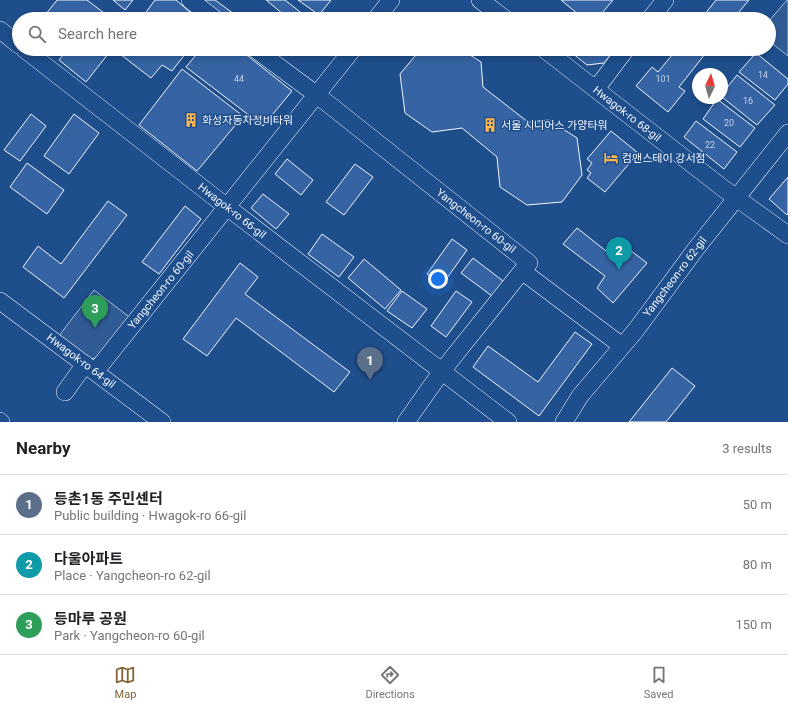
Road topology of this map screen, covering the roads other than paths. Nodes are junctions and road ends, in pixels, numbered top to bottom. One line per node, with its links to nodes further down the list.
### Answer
1 (190, 0): 5 (street)
2 (391, 0): 6 (street)
3 (480, 0): 7 (street)
4 (666, 0): 8 (street)
5 (206, 12)
6 (382, 12)
7 (496, 12)
8 (656, 12)
9 (0, 30): 10 (street)
10 (12, 39)
11 (33, 56): 20 (street, Hwagok-ro 66-gil)
12 (264, 56): 17 (street, Yangcheon-ro 60-gil)
13 (348, 56): 17 (street, Yangcheon-ro 60-gil)
14 (553, 56): 16 (street, Hwagok-ro 68-gil)
15 (621, 56): 16 (street)
16 (596, 89): 19 (street, Hwagok-ro 68-gil)
17 (317, 95): 20 (street, Yangcheon-ro 60-gil); 22 (street, Yangcheon-ro 60-gil)
18 (788, 133): 19 (street, Yangcheon-ro 62-gil)
19 (736, 197): 21 (street, Hwagok-ro 68-gil); 24 (street, Yangcheon-ro 62-gil)
20 (227, 207): 25 (street, Yangcheon-ro 60-gil); 26 (street, Hwagok-ro 66-gil)
21 (788, 235)
22 (522, 271): 24 (street); 26 (street)
23 (0, 301): 25 (street, Hwagok-ro 64-gil)
24 (622, 346): 31 (street, Yangcheon-ro 62-gil)
25 (90, 368): 27 (street, Yangcheon-ro 60-gil); 28 (street, Hwagok-ro 64-gil)
26 (442, 371): 29 (street); 30 (street, Hwagok-ro 66-gil)
27 (64, 392)
28 (162, 422)
29 (406, 422)
30 (508, 422)
31 (564, 422)

